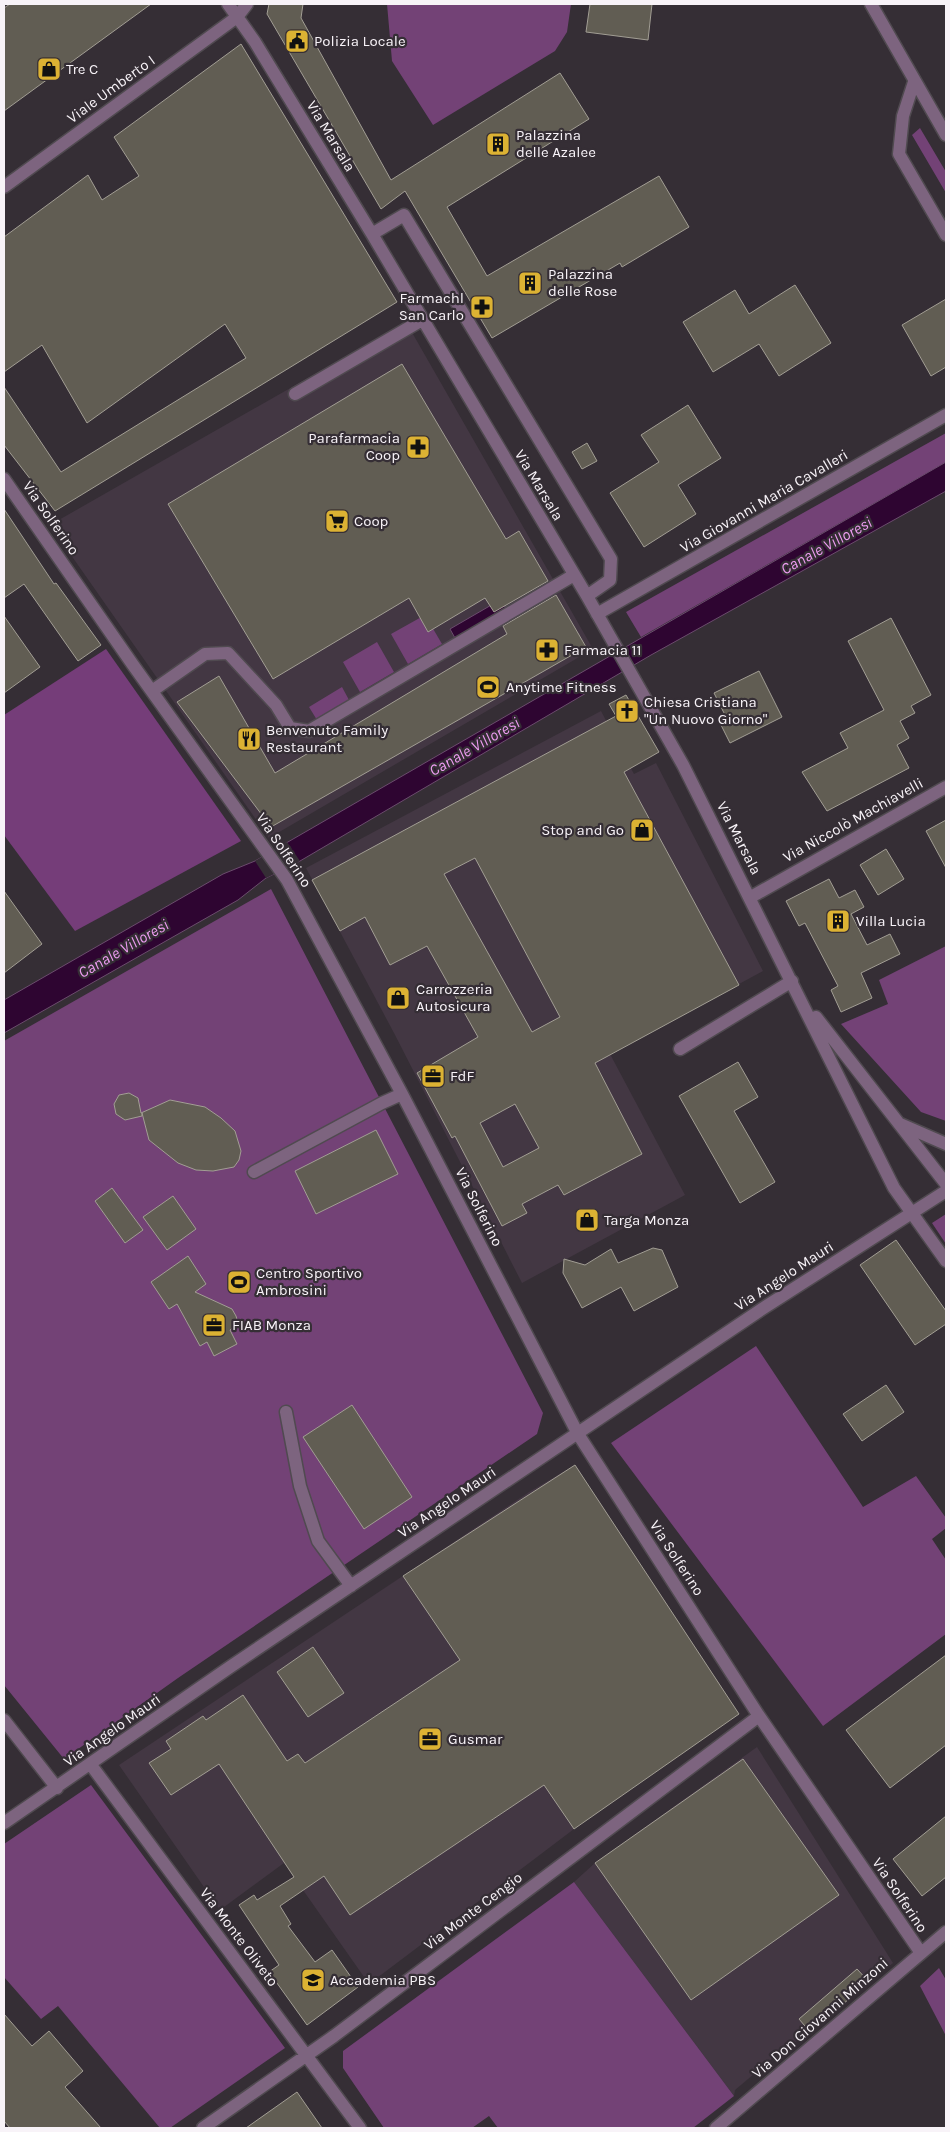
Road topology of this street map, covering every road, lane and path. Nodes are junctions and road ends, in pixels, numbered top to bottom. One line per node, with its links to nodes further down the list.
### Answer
1 (228, 4): 4 (street, Via Marsala)
2 (247, 4): 4 (street, Viale Umberto I)
3 (871, 4): 5 (street)
4 (237, 17): 7 (street, Viale Umberto I); 8 (street, Via Marsala)
5 (914, 82): 6 (street); 9 (street)
6 (946, 135)
7 (4, 187)
8 (372, 234): 10 (street, Via Marsala); 15 (street)
9 (946, 235)
10 (422, 320): 11 (street); 14 (street, Via Marsala)
11 (295, 394)
12 (946, 415): 16 (street, Via Giovanni Maria Cavalleri)
13 (4, 479): 17 (street, Via Solferino)
14 (574, 575): 15 (street, Via Marsala); 17 (street)
15 (587, 596): 16 (street, Via Marsala)
16 (597, 614): 19 (street, Via Marsala)
17 (152, 691): 23 (street, Via Solferino)
18 (946, 787): 19 (street, Via Niccolò Machiavelli)
19 (751, 897): 20 (street, Via Marsala)
20 (792, 982): 21 (street, Via Marsala); 22 (street)
21 (799, 995): 24 (street, Via Marsala); 29 (street, Via Marsala)
22 (680, 1049)
23 (402, 1094): 26 (street); 32 (street, Via Solferino)
24 (898, 1123): 25 (street); 27 (street, Via Marsala)
25 (946, 1144)
26 (254, 1172)
27 (946, 1184)
28 (946, 1191): 29 (street, Via Angelo Mauri)
29 (913, 1214): 30 (street, Via Marsala); 32 (street, Via Angelo Mauri)
30 (946, 1261)
31 (286, 1412): 33 (street)
32 (578, 1434): 33 (street, Via Angelo Mauri); 34 (street, Via Solferino)
33 (351, 1586): 36 (street, Via Angelo Mauri)
34 (759, 1716): 40 (street, Via Solferino); 41 (street, Via Monte Cengio)
35 (4, 1720): 37 (street)
36 (91, 1765): 37 (street, Via Angelo Mauri); 41 (street, Via Monte Oliveto)
37 (57, 1788): 38 (street, Via Angelo Mauri)
38 (4, 1823)
39 (946, 1932): 40 (street, Via Don Giovanni Minzoni)
40 (920, 1953): 44 (street, Via Don Giovanni Minzoni)
41 (307, 2056): 42 (street, Via Monte Cengio); 43 (street, Via Monte Oliveto)
42 (203, 2128)
43 (360, 2128)
44 (716, 2128)

